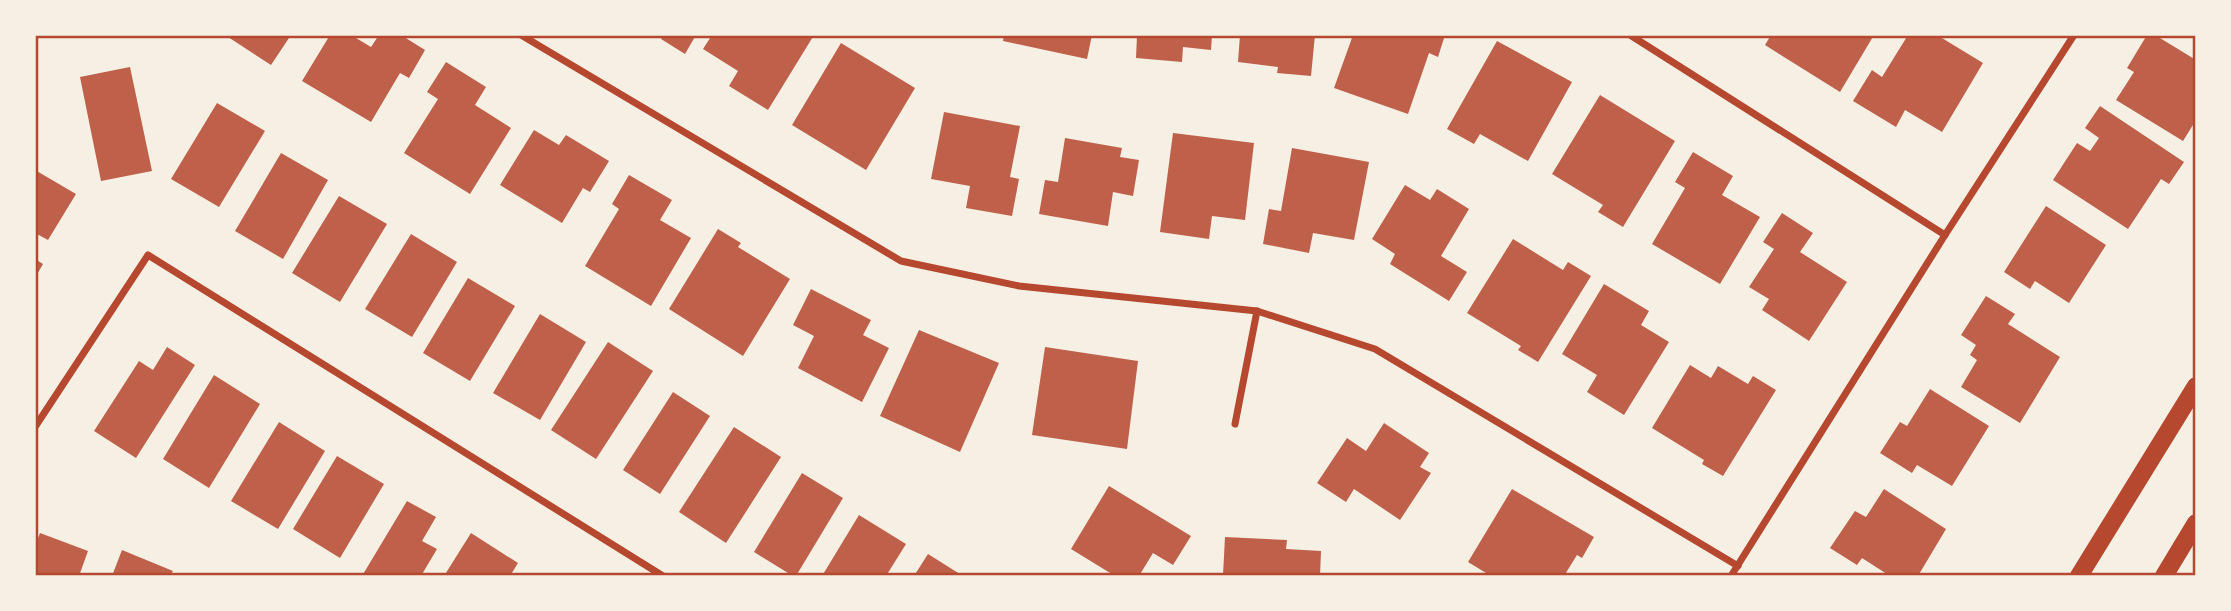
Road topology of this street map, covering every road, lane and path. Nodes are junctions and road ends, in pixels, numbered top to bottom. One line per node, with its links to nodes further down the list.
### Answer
1 (521, 35): 5 (street)
2 (1630, 35): 4 (street)
3 (2074, 35): 4 (street)
4 (1945, 235): 10 (street)
5 (1257, 311): 7 (street); 10 (street)
6 (2196, 386): 13 (main road)
7 (1236, 424)
8 (35, 427): 11 (street)
9 (2196, 523): 14 (main road)
10 (1738, 566): 12 (street)
11 (663, 576)
12 (1731, 576)
13 (2079, 576)
14 (2164, 576)

